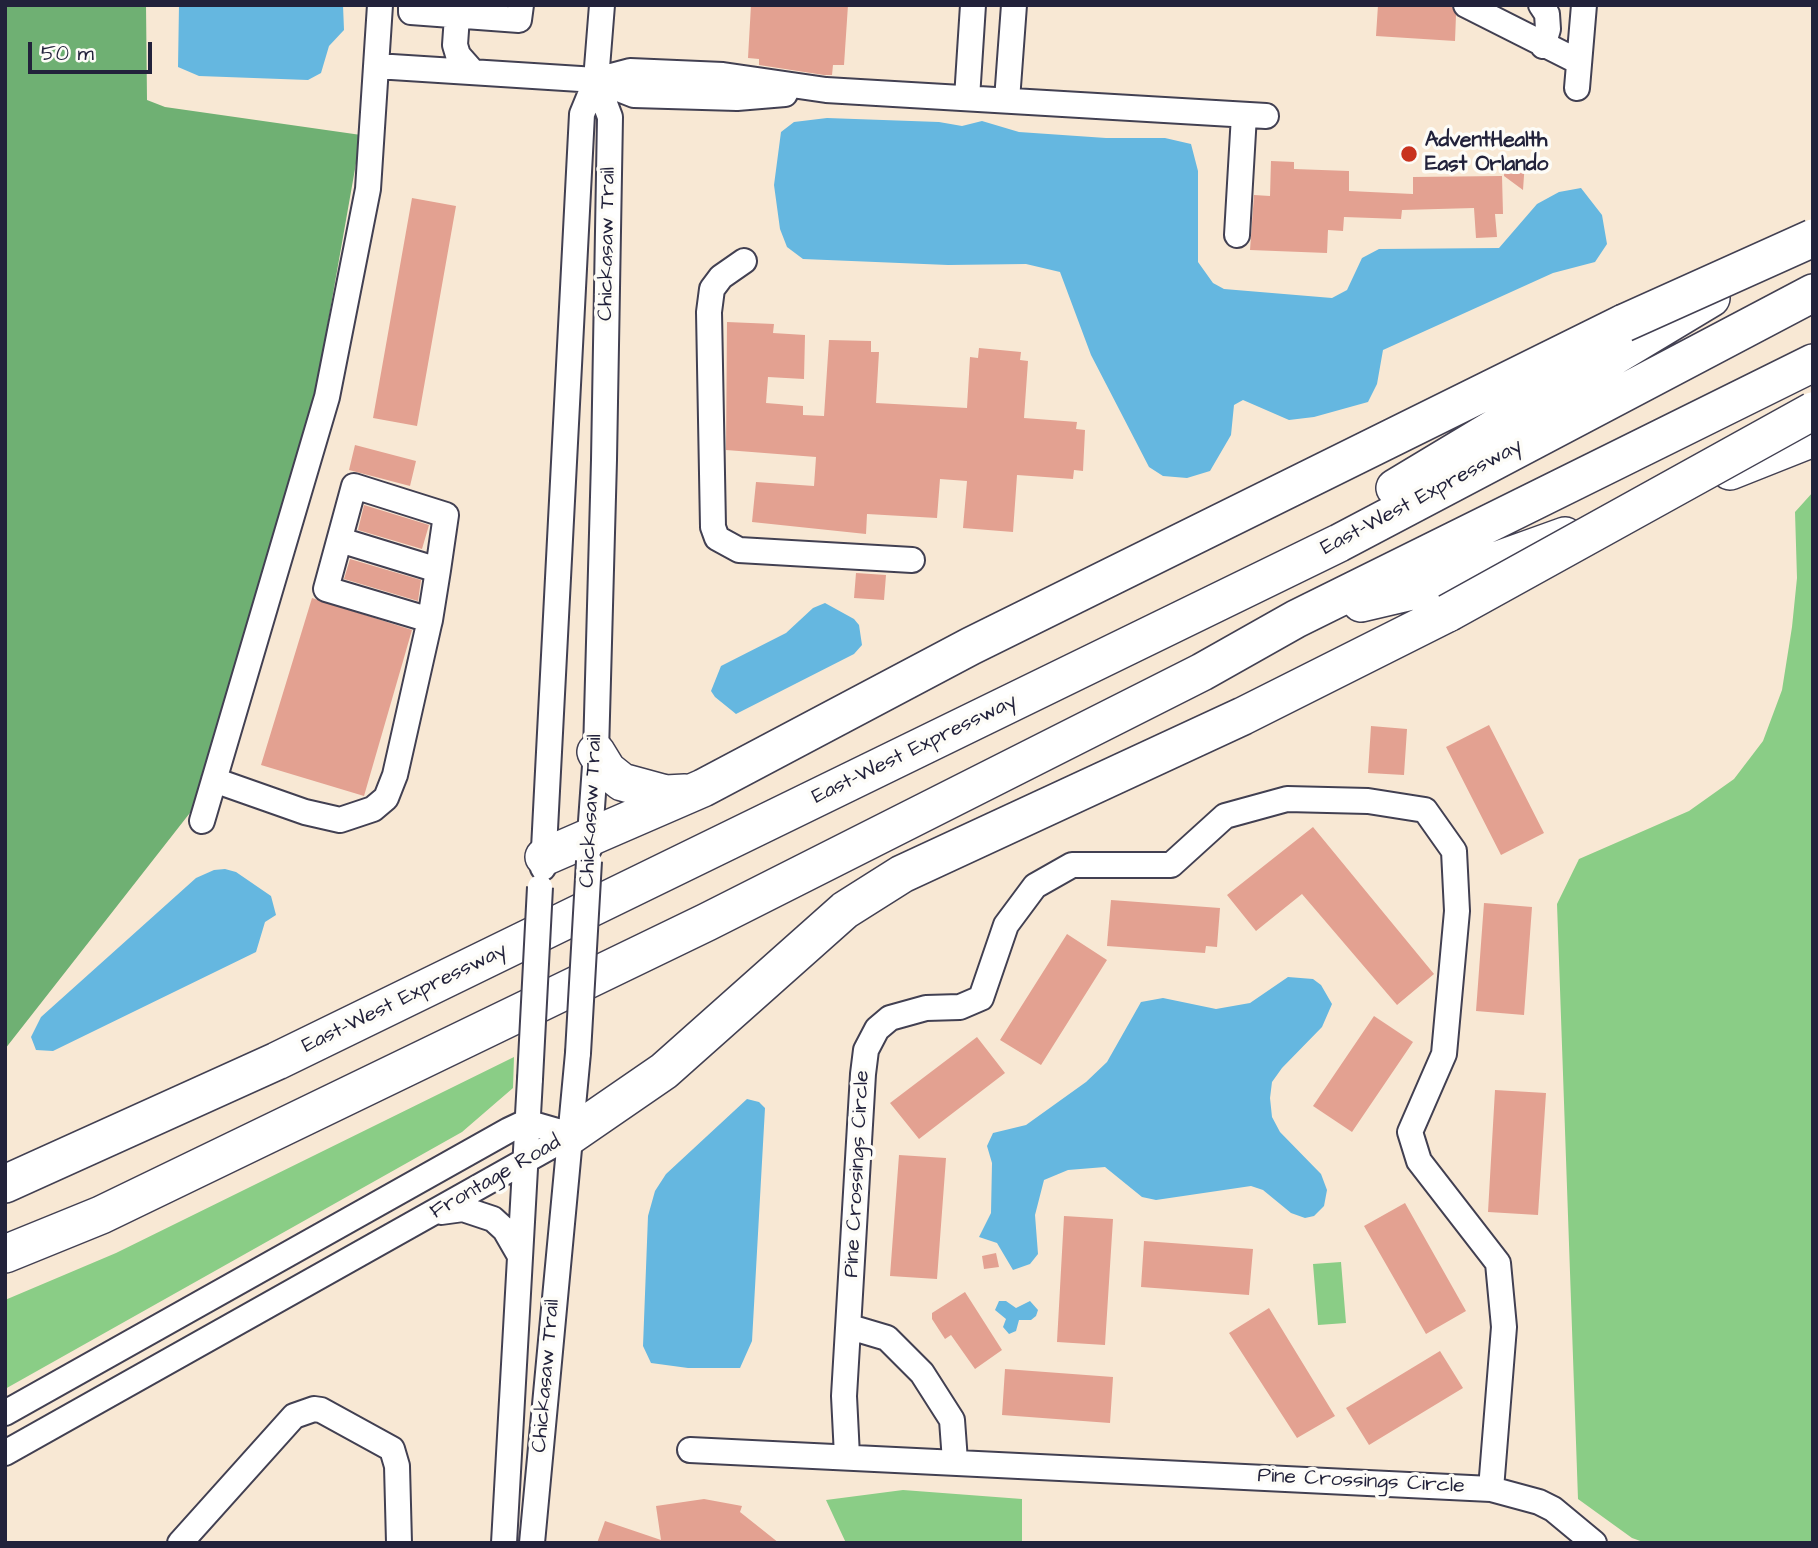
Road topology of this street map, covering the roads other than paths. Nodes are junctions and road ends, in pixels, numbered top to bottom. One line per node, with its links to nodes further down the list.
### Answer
1 (380, 5): 14 (street)
2 (411, 5): 11 (street)
3 (520, 5): 11 (street)
4 (602, 5): 16 (street, Chickasaw Trail)
5 (973, 5): 18 (street)
6 (1014, 5): 19 (street)
7 (1466, 5): 10 (street)
8 (1541, 5): 12 (street)
9 (1584, 5): 13 (street)
10 (1498, 13): 12 (street)
11 (457, 16): 15 (street)
12 (1543, 46): 13 (street)
13 (1579, 62): 17 (street)
14 (376, 66): 15 (street); 34 (street)
15 (473, 72): 16 (street)
16 (596, 80): 18 (street); 33 (street, Chickasaw Trail); 38 (street, Chickasaw Trail)
17 (1577, 88)
18 (967, 98): 19 (street)
19 (1007, 100): 20 (street)
20 (1237, 234)
21 (1813, 238): 28 (highway); 35 (highway, bridge)
22 (744, 261): 29 (street)
23 (1813, 293): 28 (highway, East-West Expressway)
24 (1813, 363): 31 (highway)
25 (1813, 411): 40 (highway, bridge)
26 (1813, 438): 31 (highway)
27 (340, 540): 30 (street); 30 (street); 32 (street)
28 (1339, 543): 42 (highway, East-West Expressway)
29 (912, 560)
30 (438, 570): 32 (street)
31 (1296, 619): 44 (highway)
32 (430, 620): 34 (street)
33 (596, 752): 35 (highway); 37 (street, Chickasaw Trail)
34 (214, 780): 36 (street)
35 (693, 793): 37 (highway)
36 (202, 821)
37 (589, 850): 38 (highway); 40 (street, Chickasaw Trail, bridge)
38 (542, 872): 39 (street, Chickasaw Trail, bridge)
39 (526, 1122): 40 (street, Frontage Road); 41 (street, Chickasaw Trail); 47 (street, Frontage Road)
40 (571, 1135): 41 (street, Frontage Road); 56 (street, Chickasaw Trail)
41 (526, 1159): 43 (street, Frontage Road); 45 (street, Chickasaw Trail)
42 (5, 1184)
43 (437, 1213): 45 (street); 49 (street, Frontage Road)
44 (5, 1254)
45 (520, 1256): 55 (street, Chickasaw Trail)
46 (850, 1327): 50 (street, Pine Crossings Circle); 51 (street); 52 (street, Pine Crossings Circle)
47 (5, 1413)
48 (690, 1450): 50 (street, Pine Crossings Circle)
49 (5, 1453)
50 (847, 1456): 51 (street, Pine Crossings Circle)
51 (955, 1461): 52 (street, Pine Crossings Circle)
52 (1491, 1489): 57 (street)
53 (180, 1543): 54 (street)
54 (399, 1543)
55 (504, 1543)
56 (532, 1543)
57 (1594, 1543)

